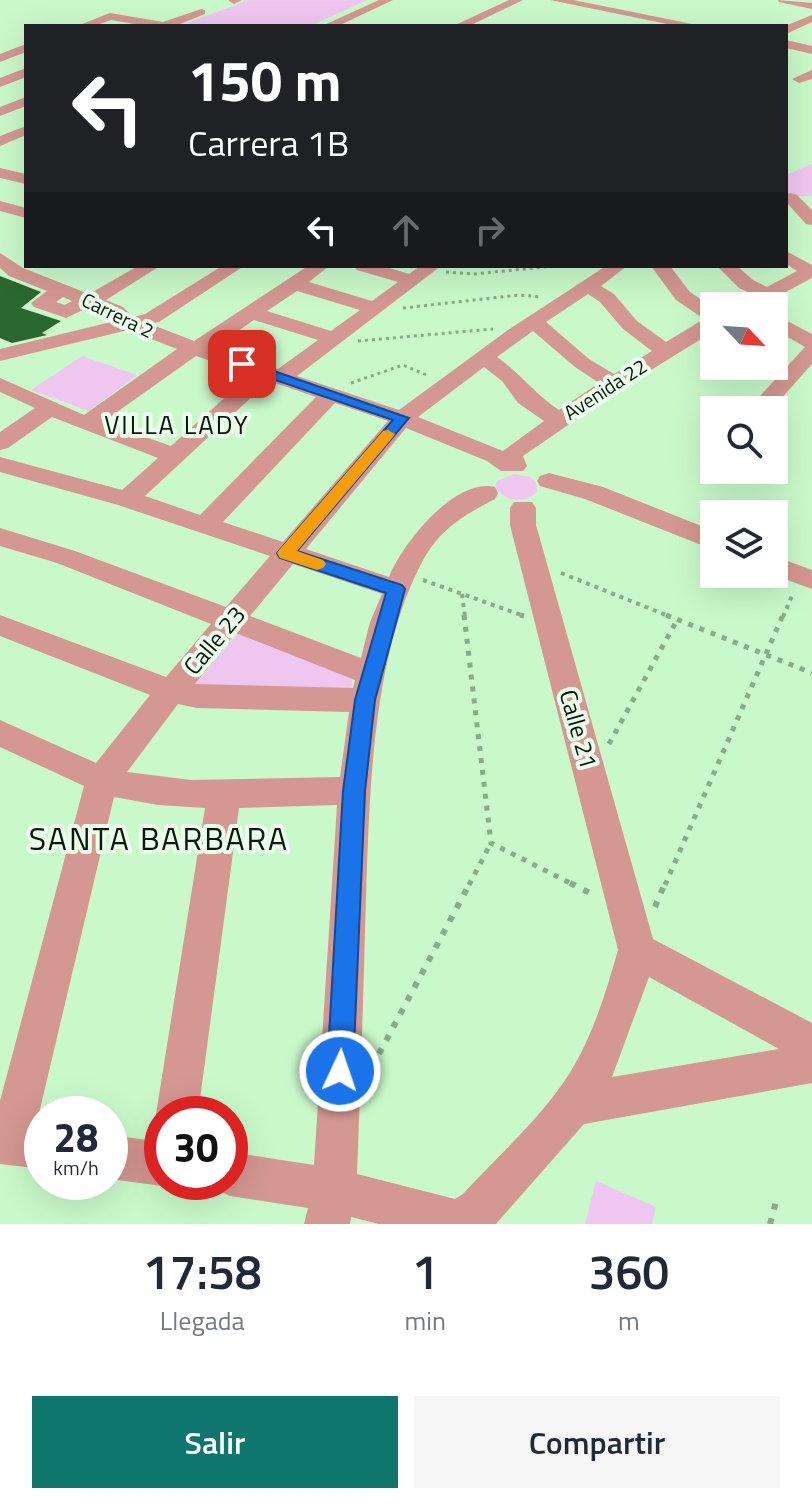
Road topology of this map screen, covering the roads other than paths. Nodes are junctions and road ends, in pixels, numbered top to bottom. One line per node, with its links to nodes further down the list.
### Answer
1 (388, 0): 13 (street)
2 (518, 0): 14 (street)
3 (783, 0): 5 (street)
4 (552, 1): 8 (street)
5 (812, 6)
6 (661, 7): 8 (street)
7 (201, 12): 12 (street)
8 (642, 18): 15 (street); 16 (street); 17 (street)
9 (812, 18): 18 (street)
10 (88, 24): 11 (street)
11 (143, 24)
12 (169, 24)
13 (333, 24)
14 (464, 24)
15 (631, 24)
16 (665, 24)
17 (682, 24)
18 (788, 29)
19 (788, 46): 21 (street)
20 (24, 49): 22 (street)
21 (812, 52)
22 (0, 58)
23 (24, 73): 24 (street)
24 (0, 83)
25 (24, 102): 26 (street)
26 (0, 113): 27 (street)
27 (24, 119)
28 (24, 131): 29 (street)
29 (0, 142): 30 (street)
30 (24, 148)
31 (0, 173): 32 (street)
32 (24, 179)
33 (788, 198): 34 (street); 37 (street)
34 (812, 200)
35 (0, 206): 36 (street)
36 (24, 212)
37 (812, 220)
38 (788, 257): 48 (street)
39 (14, 265): 54 (street, Carrera 2)
40 (141, 268): 54 (street)
41 (232, 268): 59 (street)
42 (317, 268): 50 (street)
43 (370, 268): 49 (street)
44 (430, 268): 49 (street)
45 (615, 268): 51 (street, Calle 23)
46 (662, 268): 56 (street)
47 (728, 268): 52 (street)
48 (811, 272): 53 (street)
49 (413, 281): 55 (street)
50 (294, 284): 55 (street); 57 (street)
51 (588, 286): 58 (street, Calle 23); 65 (street)
52 (749, 292)
53 (772, 292)
54 (92, 300): 59 (street, Carrera 2)
55 (378, 305): 62 (street)
56 (700, 309)
57 (251, 313): 62 (street); 64 (street)
58 (534, 322): 68 (street, Calle 23); 70 (street)
59 (128, 323): 64 (street, Carrera 2); 67 (street)
60 (788, 328): 63 (street)
61 (700, 329): 65 (street, Avenida 22)
62 (333, 338): 69 (street)
63 (812, 343)
64 (193, 348): 69 (street, Carrera 2); 77 (street)
65 (665, 351): 70 (street, Avenida 22)
66 (812, 352): 73 (street)
67 (0, 355)
68 (483, 357): 75 (street, Calle 23); 76 (street)
69 (274, 374): 72 (street, Carrera 2); 79 (street)
70 (614, 383): 76 (street, Avenida 22)
71 (0, 384): 74 (street)
72 (331, 394): 75 (street, Carrera 2); 86 (street)
73 (771, 396)
74 (50, 408): 77 (street); 78 (street)
75 (402, 418): 81 (street, Carrera 2); 89 (street, Calle 23)
76 (558, 420): 81 (street, Avenida 22)
77 (86, 424): 79 (street)
78 (0, 443)
79 (173, 455): 84 (street)
80 (0, 464): 84 (street)
81 (512, 466): 82 (street); 83 (street)
82 (549, 481): 85 (street); 87 (street)
83 (486, 493): 85 (street); 90 (street)
84 (127, 499): 86 (street)
85 (523, 508): 99 (street, Calle 21)
86 (205, 525): 89 (street)
87 (700, 535)
88 (0, 537): 91 (street)
89 (286, 553): 90 (street); 91 (street, Calle 23)
90 (400, 581): 93 (street)
91 (231, 620): 93 (street); 94 (street, Calle 23)
92 (0, 625): 94 (street)
93 (368, 687): 94 (street); 97 (street)
94 (171, 691): 96 (street, Calle 23)
95 (2, 742): 96 (street)
96 (102, 780): 98 (street); 104 (street, Calle 23)
97 (354, 791): 98 (street); 106 (street)
98 (224, 793): 102 (street)
99 (640, 923): 100 (street); 103 (street)
100 (812, 1045)
101 (812, 1063): 103 (street)
102 (180, 1096)
103 (573, 1105): 106 (street)
104 (17, 1145)
105 (248, 1180): 106 (street)
106 (331, 1207)

